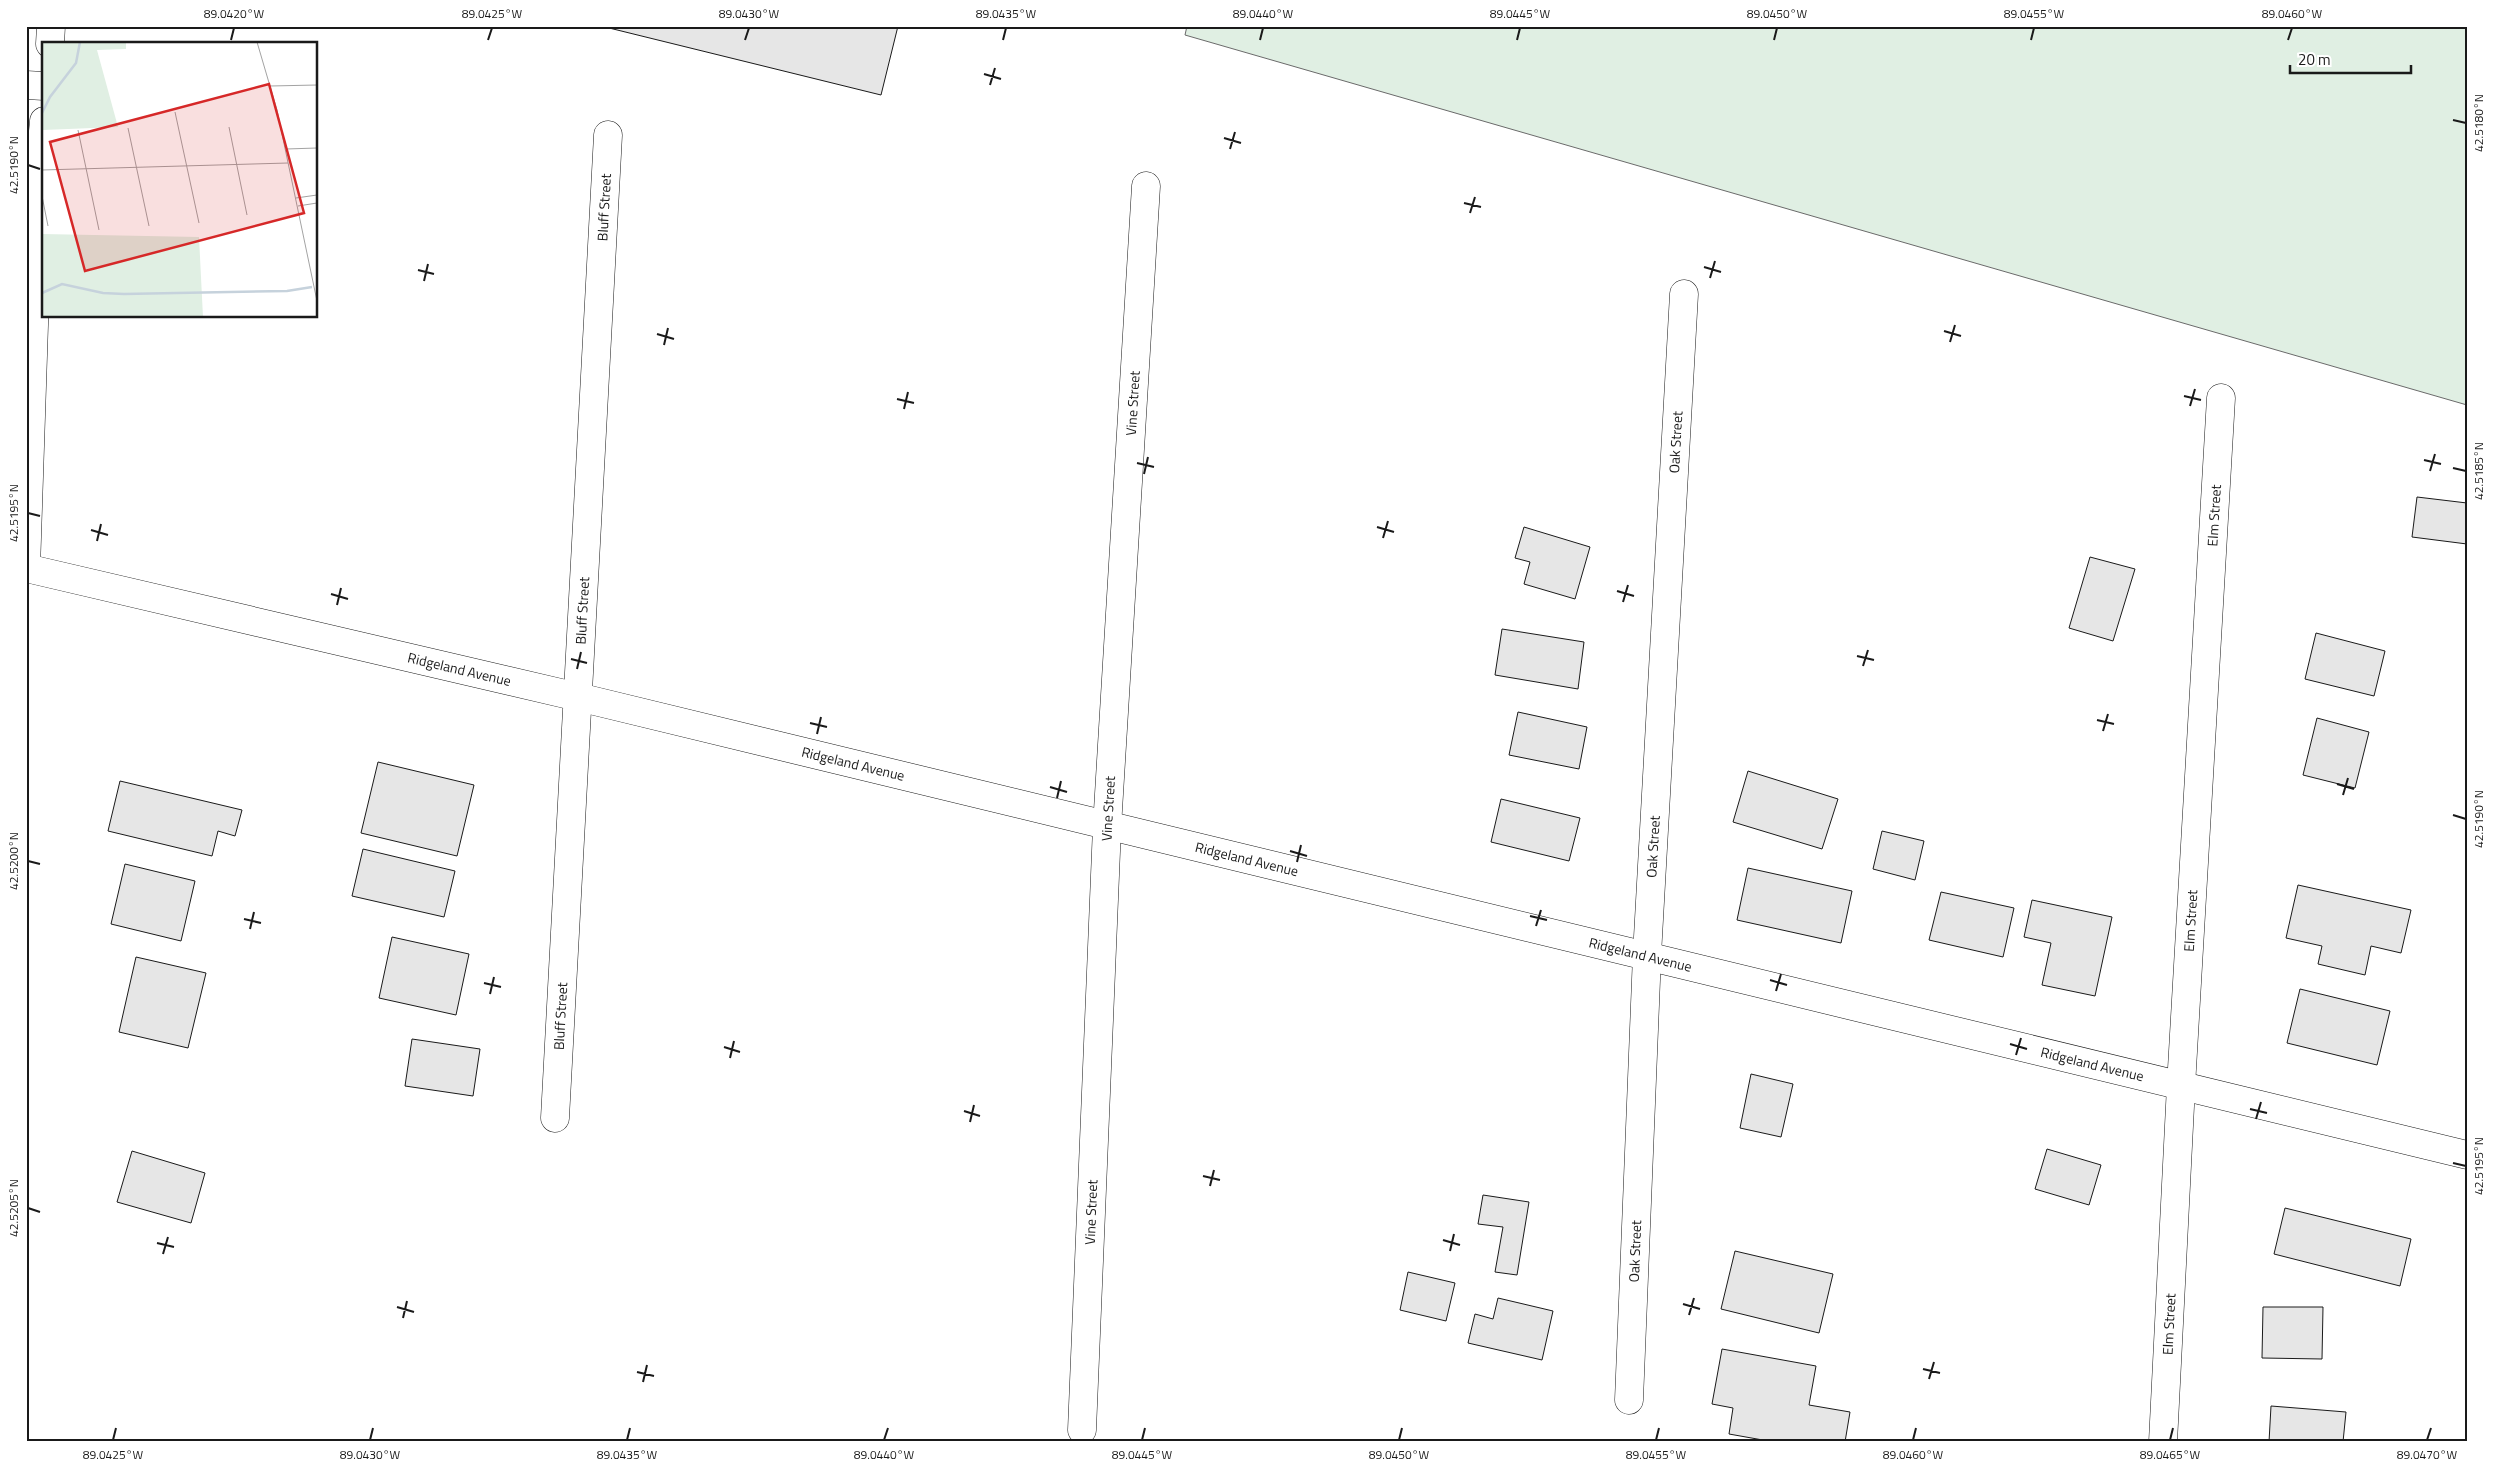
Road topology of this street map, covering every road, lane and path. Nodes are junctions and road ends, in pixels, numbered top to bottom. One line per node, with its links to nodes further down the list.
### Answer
1 (51, 26): 2 (street)
2 (50, 42)
3 (26, 85): 4 (street)
4 (42, 86)
5 (42, 130): 7 (street)
6 (608, 135): 12 (street, Bluff Street)
7 (33, 172): 11 (street)
8 (1146, 186): 13 (street, Vine Street)
9 (1684, 294): 14 (street, Oak Street)
10 (2221, 398): 15 (street, Elm Street)
11 (26, 568): 12 (street, Ridgeland Avenue)
12 (578, 697): 13 (street, Ridgeland Avenue); 16 (street, Bluff Street)
13 (1106, 826): 14 (street, Ridgeland Avenue); 19 (street, Vine Street)
14 (1646, 955): 15 (street, Ridgeland Avenue); 18 (street, Oak Street)
15 (2181, 1086): 17 (street, Ridgeland Avenue); 20 (street, Elm Street)
16 (555, 1118)
17 (2467, 1155)
18 (1629, 1400)
19 (1082, 1430)
20 (2163, 1442)

